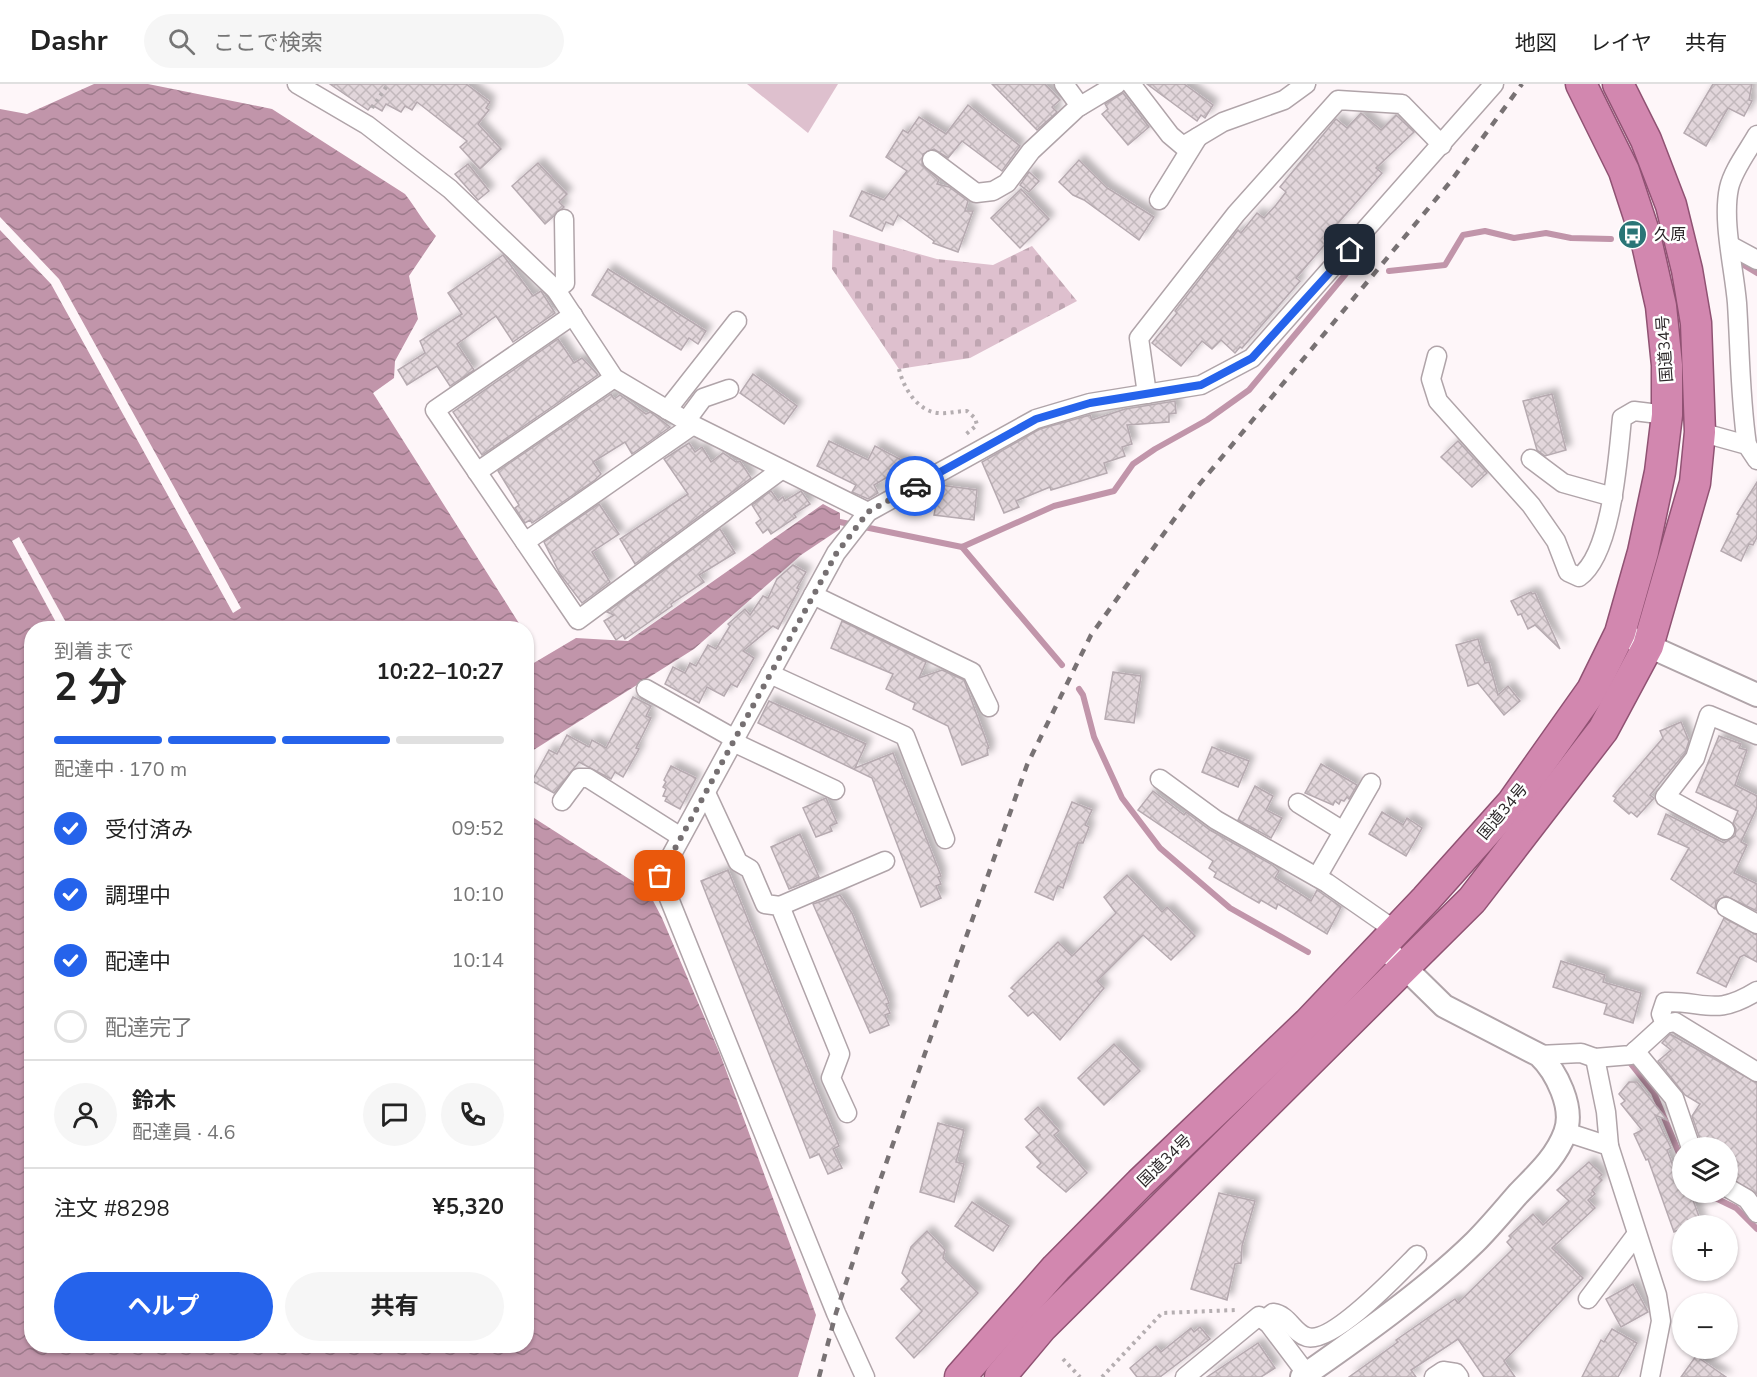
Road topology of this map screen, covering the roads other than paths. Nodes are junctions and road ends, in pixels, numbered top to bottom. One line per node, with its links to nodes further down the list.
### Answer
1 (297, 84): 18 (street)
2 (1064, 84): 9 (street)
3 (1117, 84): 9 (street)
4 (1131, 84): 10 (street)
5 (1306, 84): 10 (street)
6 (1494, 84): 12 (street)
7 (1581, 84): 26 (highway, 国道34号)
8 (1618, 84): 28 (highway, 国道34号)
9 (1080, 106): 13 (street)
10 (1199, 135): 14 (street)
11 (1757, 135): 16 (street)
12 (1442, 145): 24 (street); 24 (street)
13 (932, 160)
14 (1159, 200)
15 (564, 219): 18 (street)
16 (1731, 246): 17 (street); 29 (street)
17 (1757, 260)
18 (556, 290): 19 (street)
19 (573, 315): 22 (street); 32 (street)
20 (737, 321): 25 (street)
21 (1437, 356): 33 (street)
22 (614, 378): 25 (street); 32 (street)
23 (729, 389): 27 (street)
24 (1147, 394): 34 (street)
25 (667, 410): 27 (street)
26 (1667, 415): 33 (street); 37 (highway, 国道34号)
27 (690, 423): 31 (street); 35 (street)
28 (1700, 432): 29 (street); 38 (highway, 国道34号)
29 (1752, 453)
30 (1532, 459): 33 (street)
31 (781, 470): 34 (street); 35 (street)
32 (477, 472): 35 (street)
33 (1613, 497)
34 (868, 513): 36 (street)
35 (525, 542)
36 (813, 595): 39 (street); 42 (street)
37 (1620, 633): 38 (street); 60 (highway, 国道34号)
38 (1648, 646): 41 (street); 61 (highway, 国道34号)
39 (770, 674): 44 (street); 54 (street)
40 (646, 689): 44 (street)
41 (1757, 695)
42 (989, 707)
43 (1757, 735): 51 (street)
44 (734, 740): 47 (street); 48 (street)
45 (1160, 779): 56 (street)
46 (1371, 783): 52 (street)
47 (834, 790)
48 (705, 793): 53 (street); 57 (street)
49 (562, 801): 53 (street)
50 (1298, 803): 52 (street)
51 (1725, 830)
52 (1343, 831): 56 (street)
53 (681, 837): 79 (street)
54 (945, 839)
55 (885, 861): 57 (street)
56 (1317, 877): 60 (street)
57 (780, 906): 68 (street)
58 (1726, 907): 59 (street)
59 (1757, 924)
60 (1389, 938): 61 (street); 80 (highway, 国道34号)
61 (1405, 968): 65 (street); 81 (highway, 国道34号)
62 (1757, 992): 63 (street)
63 (1665, 1024): 64 (street); 67 (street)
64 (1635, 1051): 66 (street); 70 (street)
65 (1539, 1055): 66 (street); 69 (street)
66 (1595, 1058): 71 (street)
67 (1757, 1072)
68 (847, 1113)
69 (1566, 1132): 71 (street); 78 (street)
70 (1686, 1137)
71 (1609, 1146): 74 (street)
72 (1738, 1194): 73 (street)
73 (1757, 1213)
74 (1636, 1235): 76 (street); 85 (street)
75 (1417, 1255): 77 (street)
76 (1588, 1299)
77 (1261, 1318): 78 (street); 82 (street)
78 (1306, 1376)
79 (865, 1377)
80 (960, 1377)
81 (1000, 1377)
82 (1185, 1377)
83 (1434, 1377): 84 (street)
84 (1459, 1377)
85 (1650, 1377)

